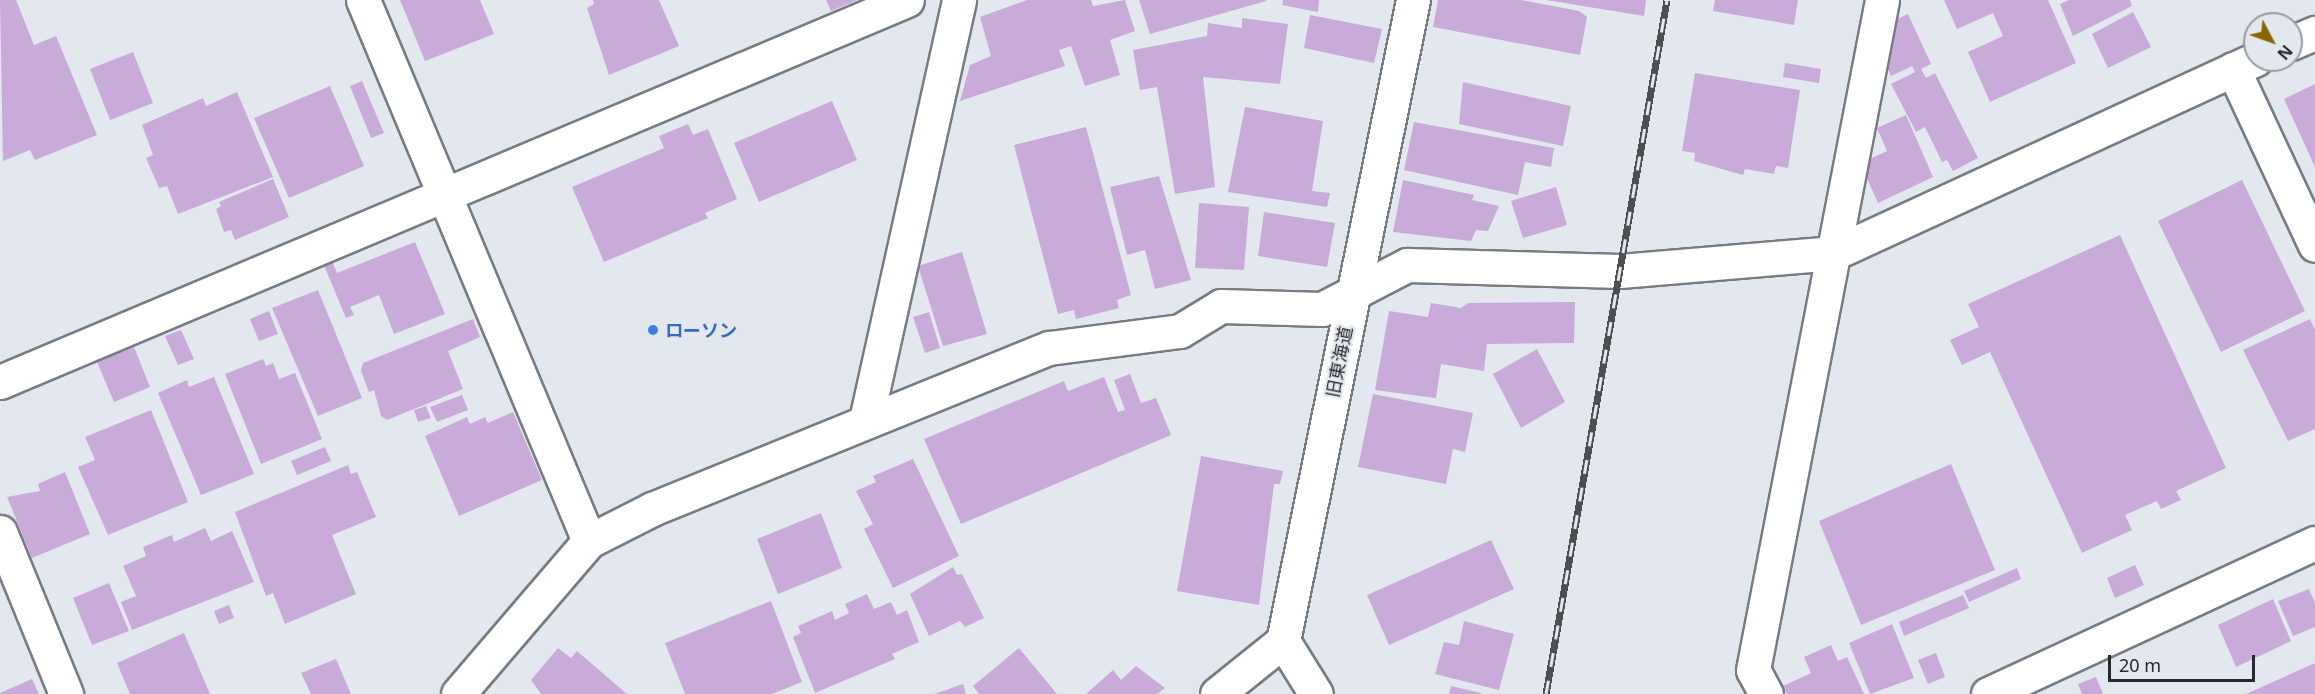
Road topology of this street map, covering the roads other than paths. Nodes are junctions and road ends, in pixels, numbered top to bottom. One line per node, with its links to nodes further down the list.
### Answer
1 (363, 0): 8 (street)
2 (908, 0): 8 (street)
3 (959, 0): 13 (street)
4 (1413, 0): 11 (street, 旧東海道)
5 (1882, 0): 10 (street)
6 (2243, 64): 10 (street)
7 (2247, 72): 9 (street)
8 (444, 192): 12 (street); 15 (street)
9 (2315, 245)
10 (1834, 253): 11 (street); 22 (street)
11 (1353, 291): 13 (street); 17 (street, 旧東海道)
12 (0, 382)
13 (866, 420): 15 (street)
14 (0, 532): 18 (street)
15 (589, 541): 19 (street)
16 (2315, 543): 23 (street)
17 (1283, 641): 20 (street); 21 (street)
18 (66, 694)
19 (458, 694)
20 (1216, 694)
21 (1316, 694)
22 (1766, 694)
23 (1988, 694)

